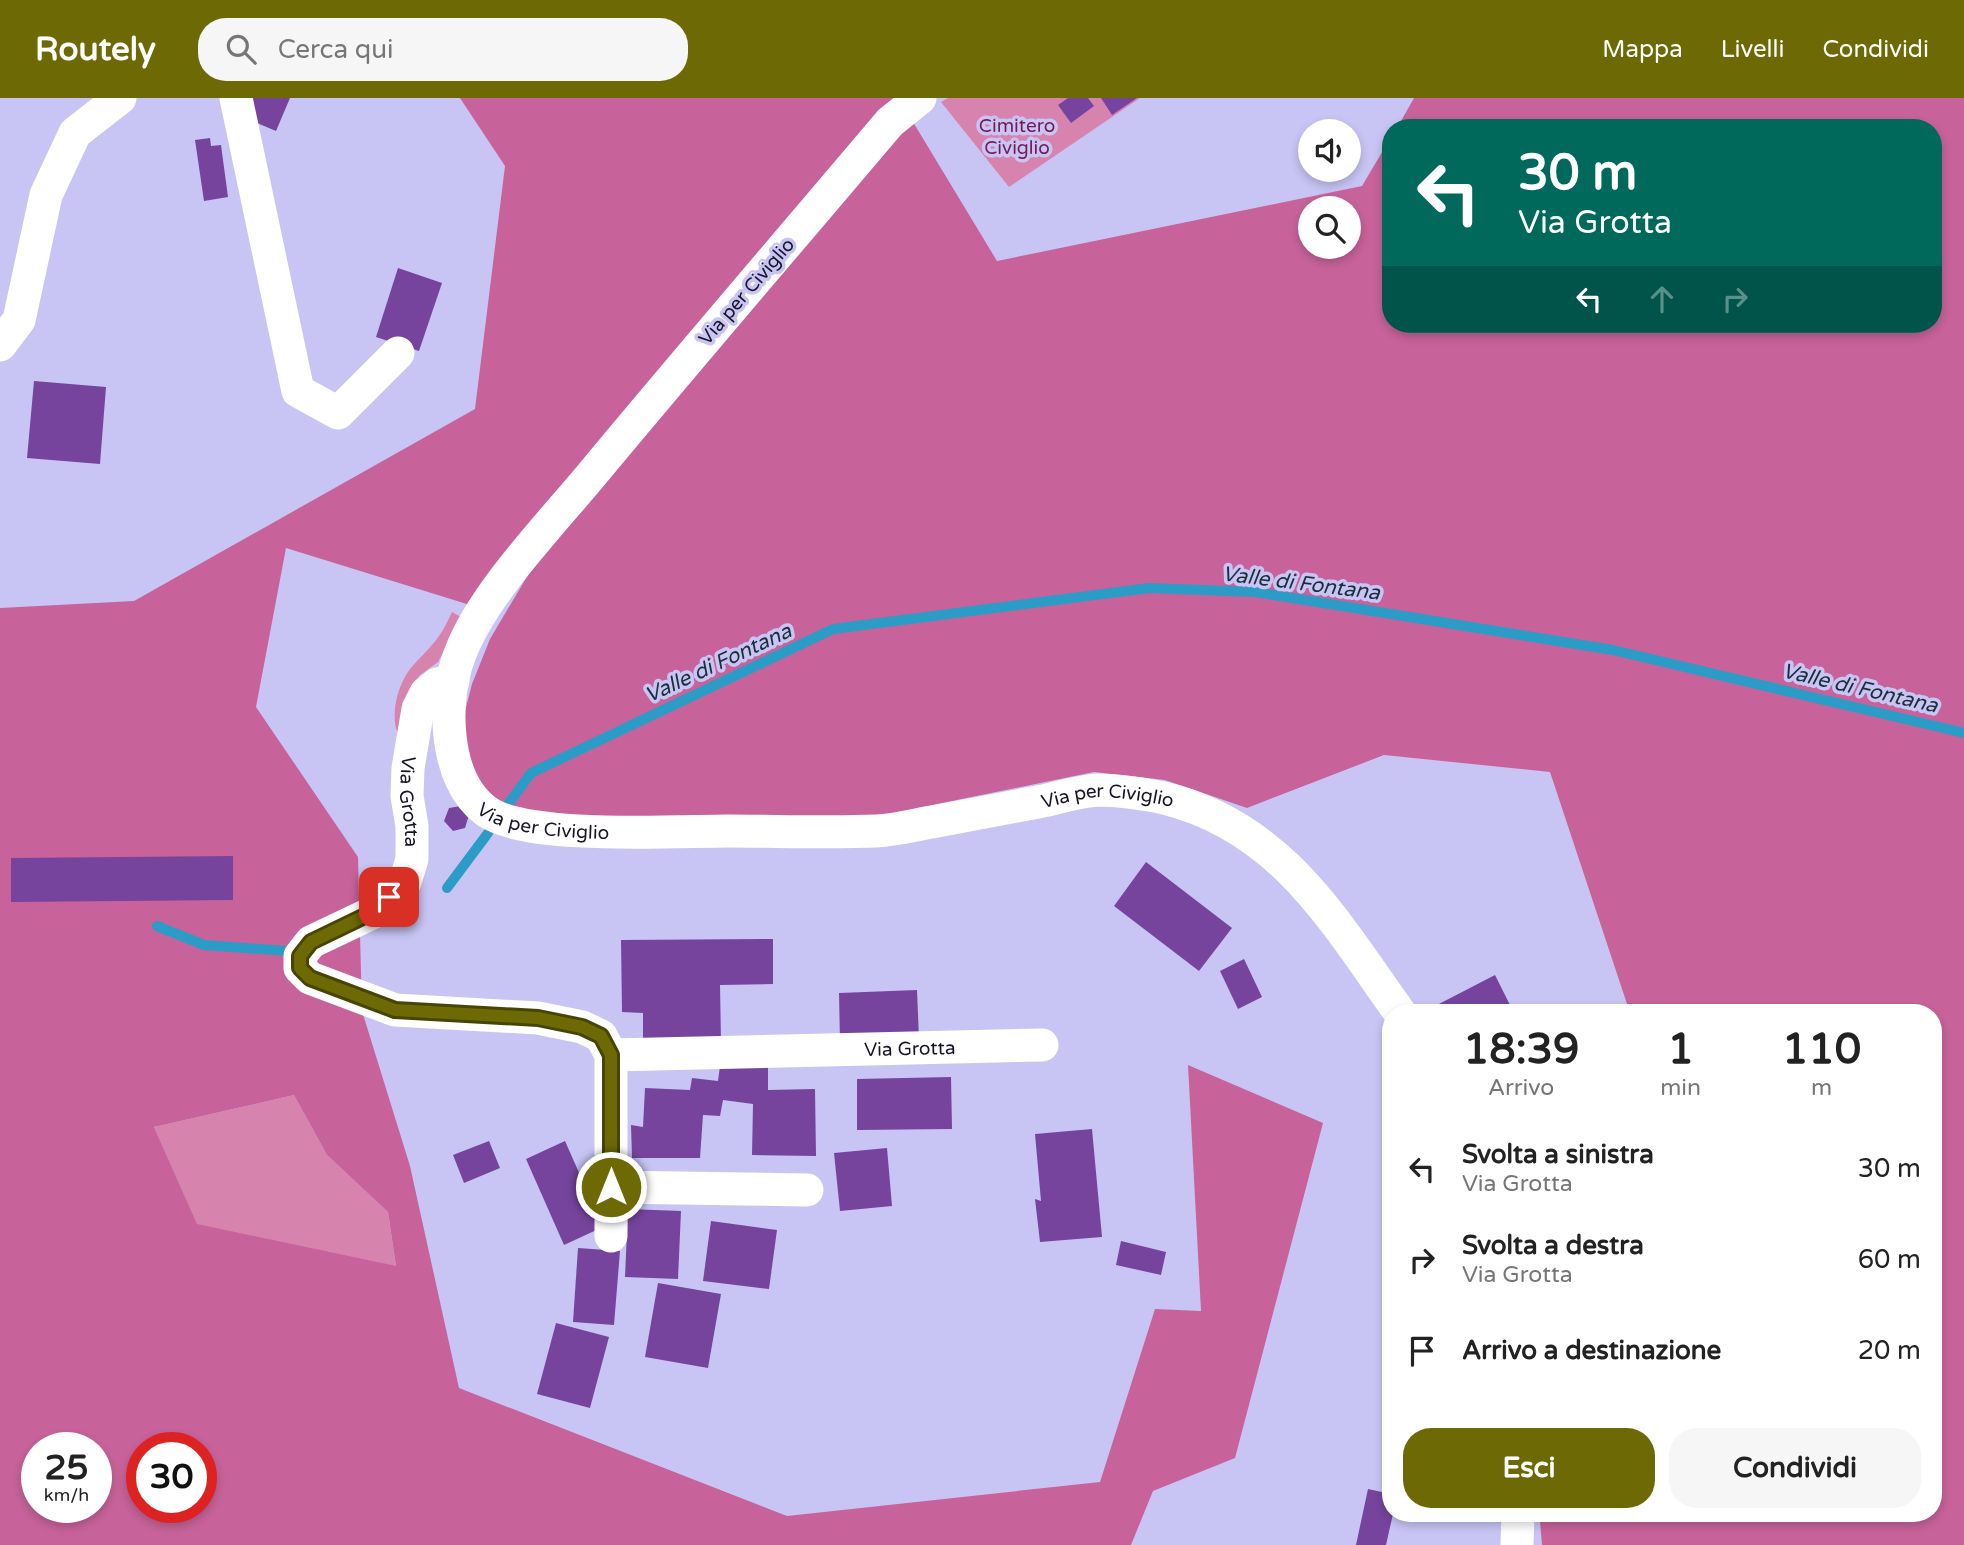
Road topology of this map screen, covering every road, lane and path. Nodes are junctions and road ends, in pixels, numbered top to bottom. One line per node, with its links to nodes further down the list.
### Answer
1 (120, 98): 4 (street)
2 (236, 98): 5 (street)
3 (920, 98): 6 (street, Via per Civiglio)
4 (0, 345)
5 (398, 354)
6 (453, 681): 7 (street, Via per Civiglio); 9 (street, Via Grotta)
7 (1394, 1004)
8 (1042, 1045): 9 (street, Via Grotta)
9 (611, 1055): 10 (street)
10 (611, 1187): 11 (street); 12 (street)
11 (807, 1189)
12 (611, 1236)
13 (1518, 1522): 14 (street)
14 (1517, 1545)

